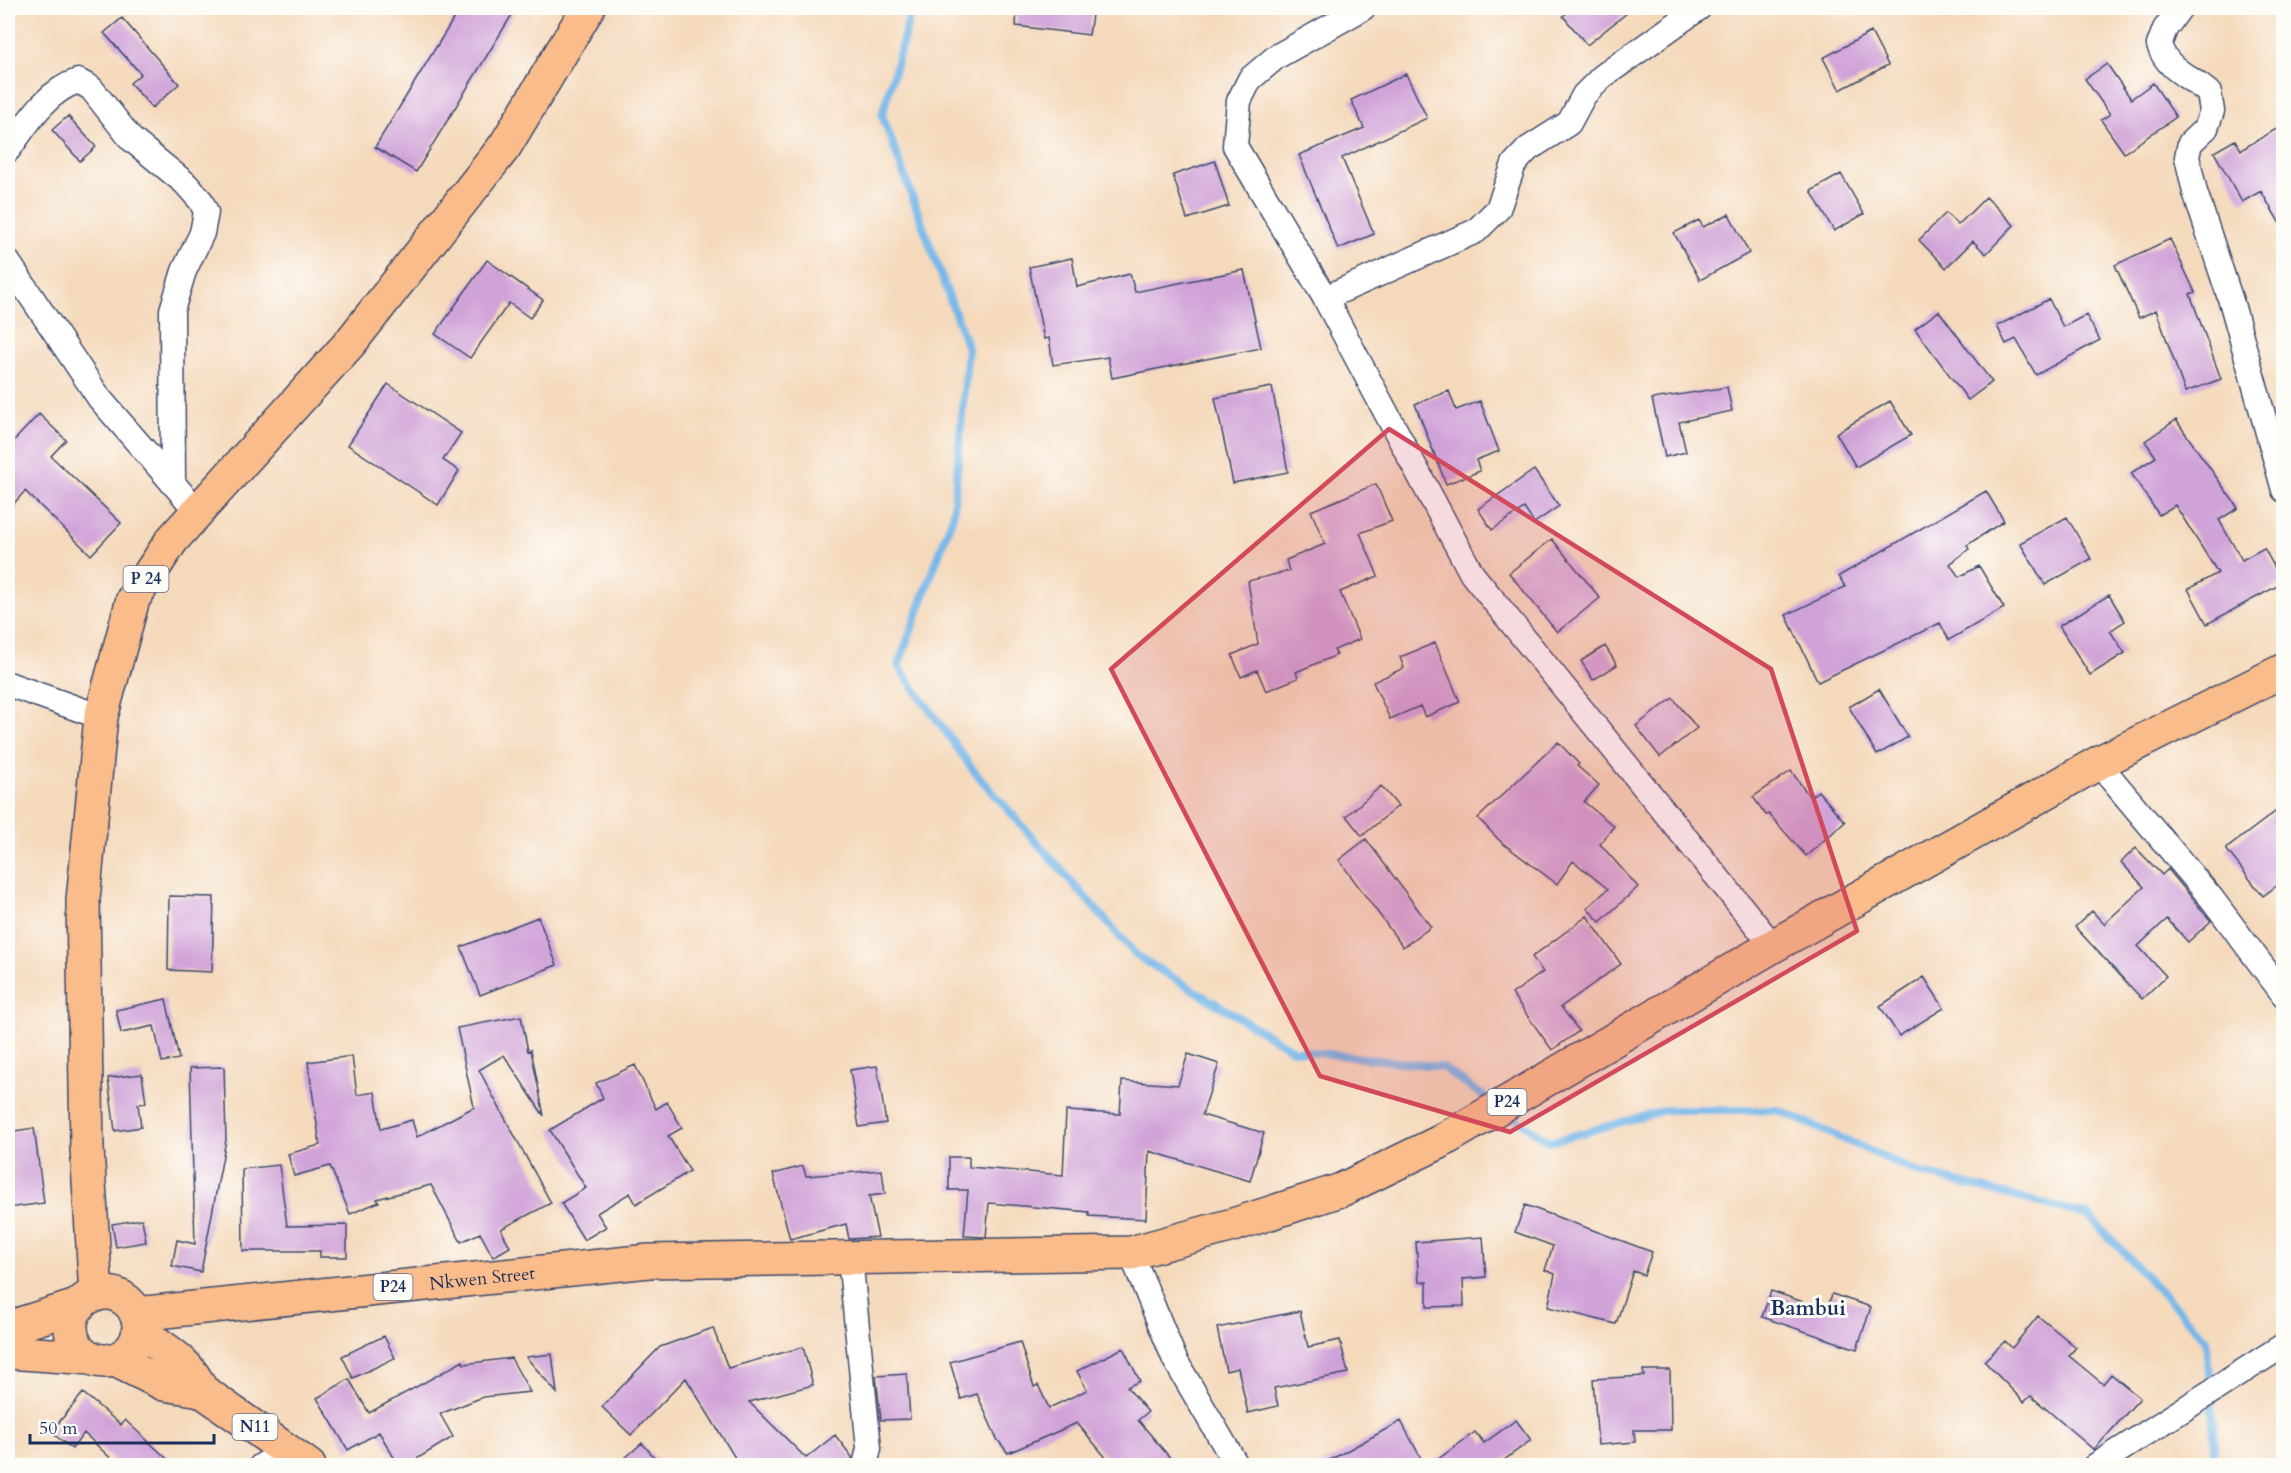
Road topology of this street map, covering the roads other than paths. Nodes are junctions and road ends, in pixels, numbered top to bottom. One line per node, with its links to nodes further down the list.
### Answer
1 (588, 8): 10 (main road, P 24)
2 (1363, 8): 7 (street)
3 (1699, 8): 7 (street)
4 (2180, 8): 9 (street)
5 (8, 150): 8 (street)
6 (8, 262): 8 (street)
7 (1325, 298): 15 (street)
8 (173, 484): 10 (street)
9 (2283, 490)
10 (197, 512): 13 (main road, P 24)
11 (2283, 670): 14 (main road, P24)
12 (8, 684): 13 (street)
13 (101, 717): 19 (main road, P 24)
14 (2098, 763): 15 (main road, P24); 16 (street)
15 (1773, 946): 17 (main road, P24)
16 (2283, 995)
17 (1131, 1253): 18 (main road, P24); 28 (street)
18 (850, 1257): 20 (main road, Nkwen Street / P24); 27 (street)
19 (88, 1300): 20 (main road); 21 (main road); 24 (main road)
20 (138, 1322): 24 (main road); 25 (main road, N11)
21 (8, 1328)
22 (2283, 1345): 29 (street)
23 (8, 1352): 24 (main road)
24 (103, 1359): 25 (main road, N11)
25 (201, 1390): 26 (main road, N11)
26 (286, 1460)
27 (865, 1466)
28 (1237, 1466)
29 (2095, 1466)

